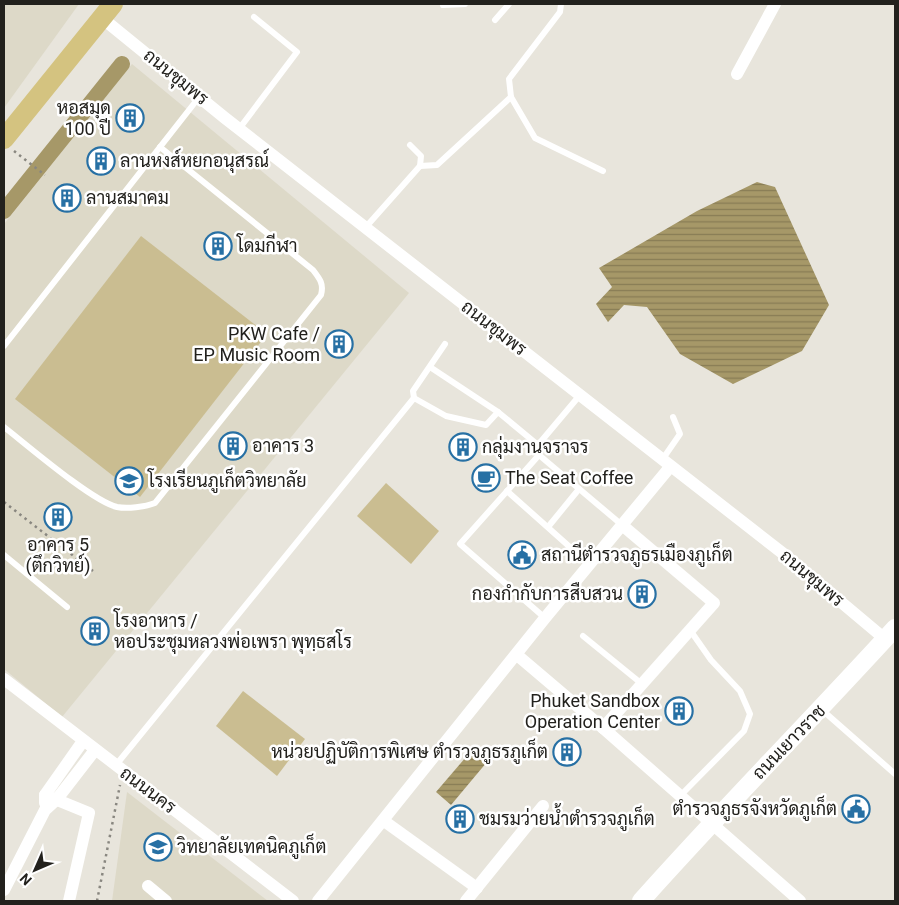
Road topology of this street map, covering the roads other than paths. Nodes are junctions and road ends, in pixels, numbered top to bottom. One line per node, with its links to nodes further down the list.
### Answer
1 (465, 4): 5 (lane)
2 (509, 4): 8 (lane)
3 (561, 4): 11 (lane)
4 (775, 4): 9 (street)
5 (443, 5)
6 (107, 11): 10 (street, ถนนชุมพร); 13 (main road)
7 (254, 16): 12 (lane)
8 (495, 20)
9 (737, 74)
10 (200, 96): 12 (street, ถนนชุมพร); 15 (lane)
11 (511, 97): 16 (lane); 17 (lane)
12 (239, 129): 18 (street, ถนนชุมพร)
13 (4, 139)
14 (410, 145): 16 (lane)
15 (160, 147): 20 (lane); 26 (lane)
16 (420, 166): 18 (lane)
17 (603, 171)
18 (366, 228): 22 (street, ถนนชุมพร)
19 (445, 344): 21 (lane)
20 (4, 346)
21 (430, 367): 23 (lane); 24 (lane)
22 (580, 395): 27 (lane); 29 (street, ถนนชุมพร)
23 (414, 398): 24 (lane); 48 (lane)
24 (498, 412): 27 (lane)
25 (673, 417): 29 (lane)
26 (4, 428)
27 (538, 444): 28 (lane)
28 (539, 455): 30 (lane); 31 (lane)
29 (666, 464): 32 (street); 39 (street, ถนนชุมพร)
30 (579, 489): 32 (lane); 33 (lane)
31 (507, 491): 33 (lane); 37 (lane)
32 (622, 525): 35 (street); 38 (street)
33 (548, 526): 35 (lane)
34 (4, 556): 36 (lane)
35 (590, 565): 37 (street)
36 (67, 606)
37 (545, 618): 41 (street)
38 (690, 630): 43 (street); 50 (lane)
39 (890, 633): 44 (main road, ถนนเยาวราช)
40 (583, 636): 43 (lane)
41 (517, 656): 45 (street); 53 (street)
42 (4, 679): 46 (street, ถนนนคร)
43 (642, 684): 45 (street)
44 (821, 709): 49 (lane); 54 (main road, ถนนเยาวราช)
45 (603, 728): 50 (street)
46 (83, 741): 47 (street, ถนนนคร); 51 (street)
47 (95, 750): 48 (street, ถนนนคร); 51 (street)
48 (116, 765): 60 (street, ถนนนคร)
49 (895, 774)
50 (681, 795): 54 (street)
51 (51, 797): 55 (street); 58 (street)
52 (543, 806): 57 (street)
53 (384, 821): 57 (street); 61 (street)
54 (711, 823): 63 (main road, ถนนเยาวราช); 64 (street)
55 (6, 882)
56 (148, 886): 59 (street)
57 (477, 888): 62 (street)
58 (69, 901)
59 (166, 901)
60 (293, 901)
61 (318, 901)
62 (466, 901)
63 (641, 901)
64 (800, 901)

